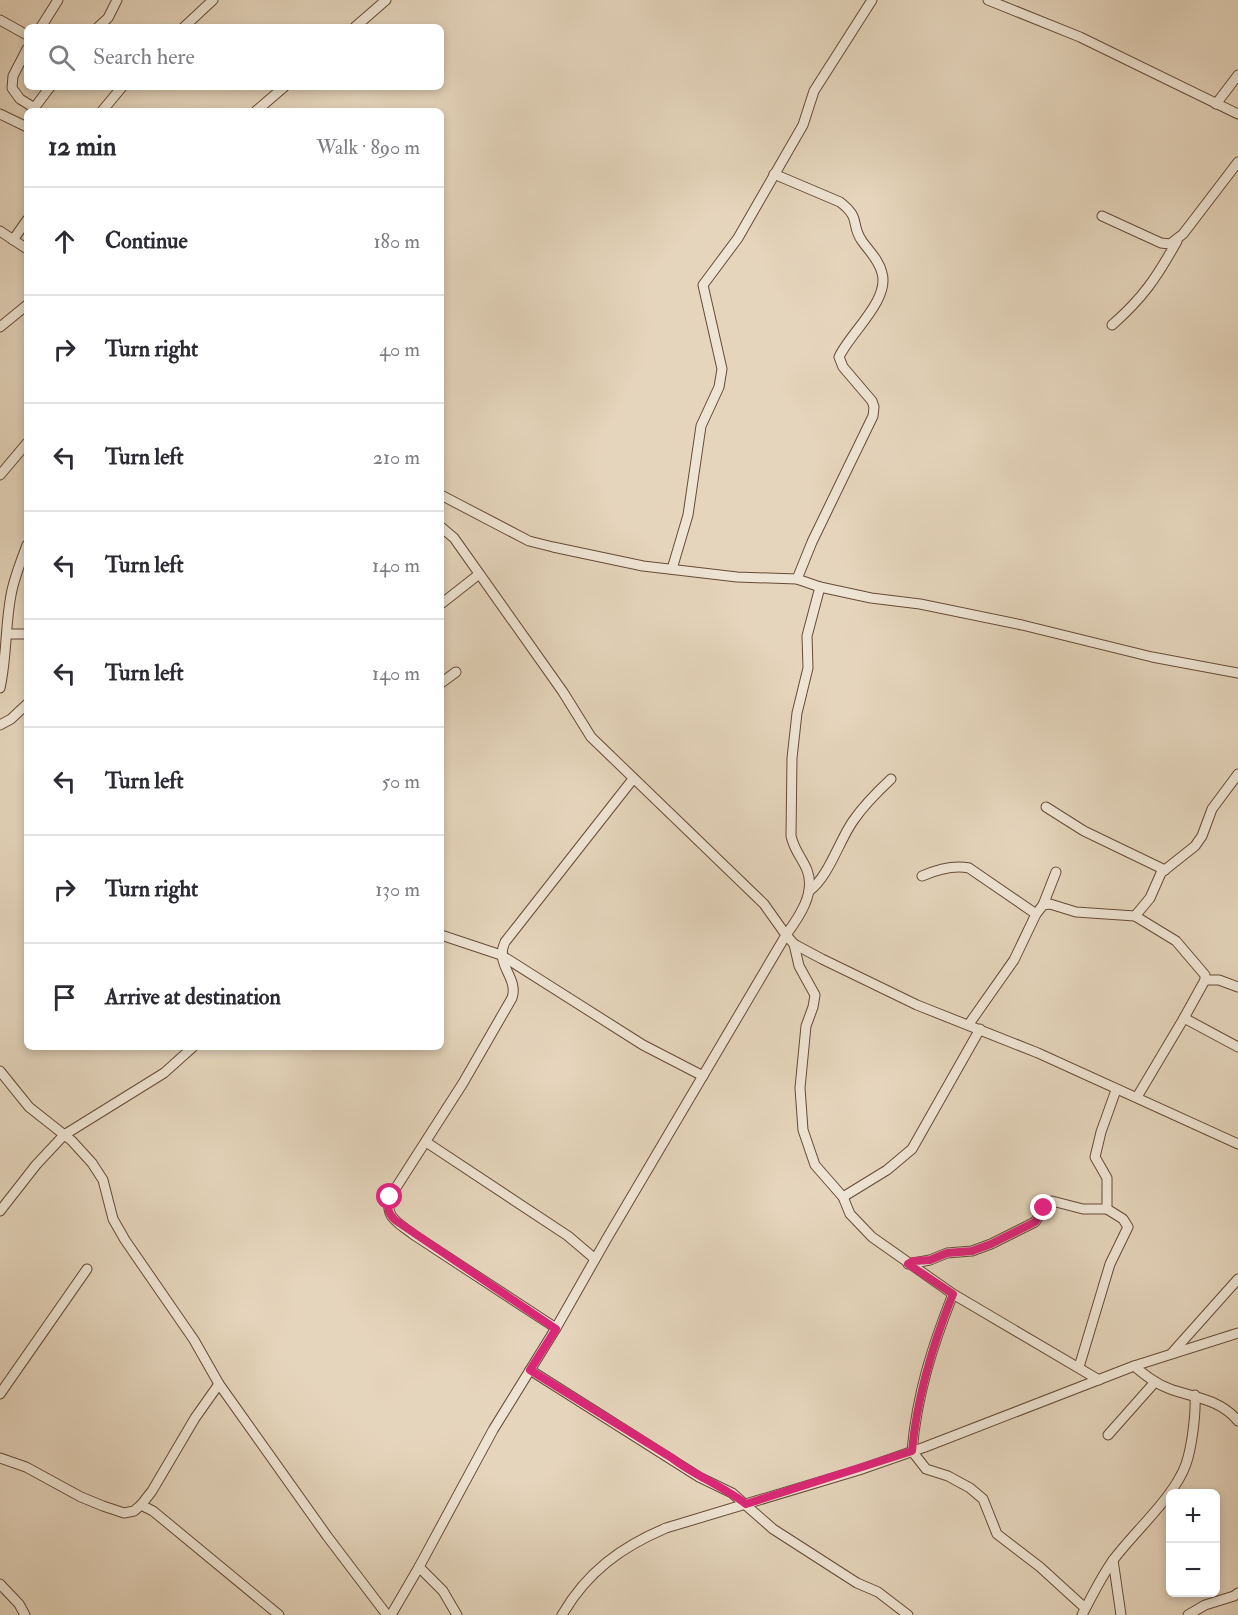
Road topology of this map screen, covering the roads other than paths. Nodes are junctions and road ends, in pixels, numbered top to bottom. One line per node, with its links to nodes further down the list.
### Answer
1 (58, 0): 8 (street)
2 (117, 0): 9 (street)
3 (213, 0): 10 (street)
4 (386, 0): 11 (street)
5 (872, 0): 27 (street)
6 (988, 0): 18 (street)
7 (0, 20): 12 (street)
8 (43, 24)
9 (101, 24)
10 (187, 24)
11 (358, 24)
12 (24, 33)
13 (24, 55): 19 (street)
14 (1238, 75): 18 (street)
15 (48, 90): 20 (street)
16 (120, 90): 21 (street)
17 (280, 90): 22 (street)
18 (1216, 104): 24 (street)
19 (32, 108)
20 (34, 108)
21 (104, 108)
22 (260, 108)
23 (0, 114): 25 (street)
24 (1238, 114)
25 (24, 126)
26 (1238, 162): 32 (street)
27 (774, 174): 42 (street); 44 (street)
28 (1102, 216): 32 (street)
29 (24, 224): 31 (street)
30 (0, 231): 31 (street)
31 (13, 240): 33 (street)
32 (1177, 241): 35 (street)
33 (24, 247)
34 (24, 307): 36 (street)
35 (1112, 325)
36 (0, 327)
37 (24, 447): 38 (street)
38 (0, 475)
39 (444, 497): 42 (street)
40 (444, 529): 43 (street)
41 (24, 554): 47 (street)
42 (672, 569): 44 (street)
43 (478, 574): 46 (street); 56 (street)
44 (797, 579): 45 (street)
45 (820, 587): 50 (street); 62 (street)
46 (444, 602)
47 (7, 634): 48 (street); 52 (street)
48 (24, 634)
49 (456, 672): 51 (street)
50 (1238, 673)
51 (444, 681)
52 (0, 688)
53 (24, 707): 54 (street)
54 (0, 724)
55 (1238, 774): 59 (street)
56 (633, 779): 66 (street); 69 (street)
57 (891, 779): 62 (street)
58 (1046, 807): 59 (street)
59 (1165, 870): 65 (street)
60 (1056, 872): 63 (street)
61 (922, 876): 64 (street)
62 (809, 891): 66 (street)
63 (1043, 905): 64 (street); 65 (street)
64 (1036, 914): 73 (street)
65 (1135, 916): 70 (street)
66 (786, 935): 68 (street); 78 (street)
67 (444, 936): 69 (street)
68 (794, 944): 73 (street); 84 (street)
69 (501, 955): 78 (street); 82 (street)
70 (1204, 980): 71 (street); 72 (street)
71 (1238, 987)
72 (1184, 1018): 75 (street); 80 (street)
73 (969, 1024): 74 (street)
74 (980, 1029): 79 (street); 84 (street)
75 (1238, 1047)
76 (190, 1050): 81 (street)
77 (0, 1071): 81 (street)
78 (703, 1076): 87 (street)
79 (1116, 1090): 80 (street); 85 (street)
80 (1137, 1097): 83 (street)
81 (64, 1135): 86 (street); 100 (street)
82 (426, 1143): 87 (street); 92 (street)
83 (1238, 1144)
84 (843, 1197): 88 (street)
85 (1107, 1209): 88 (street); 96 (street)
86 (0, 1211)
87 (595, 1259): 92 (street)
88 (908, 1264): 91 (street)
89 (87, 1269): 101 (street)
90 (1238, 1279): 94 (street)
91 (953, 1294): 96 (street); 105 (street)
92 (556, 1329): 97 (street)
93 (1238, 1333): 94 (street)
94 (1172, 1353): 95 (street)
95 (1134, 1366): 98 (street); 99 (street)
96 (1080, 1367): 98 (street)
97 (530, 1370): 107 (street); 110 (street)
98 (1099, 1380): 105 (street)
99 (1155, 1382): 102 (street); 104 (street)
100 (219, 1384): 108 (street); 116 (street)
101 (0, 1394)
102 (1195, 1395): 103 (street); 109 (street)
103 (1238, 1421)
104 (1108, 1435)
105 (912, 1451): 107 (street); 113 (street)
106 (0, 1458): 108 (street)
107 (746, 1504): 118 (street); 119 (street)
108 (141, 1505): 115 (street)
109 (1113, 1560): 113 (street); 120 (street)
110 (419, 1567): 116 (street); 117 (street)
111 (0, 1584): 114 (street)
112 (1238, 1593): 121 (street)
113 (1084, 1611)
114 (25, 1615)
115 (279, 1615)
116 (389, 1615)
117 (457, 1615)
118 (562, 1615)
119 (908, 1615)
120 (1120, 1615)
121 (1188, 1615)

